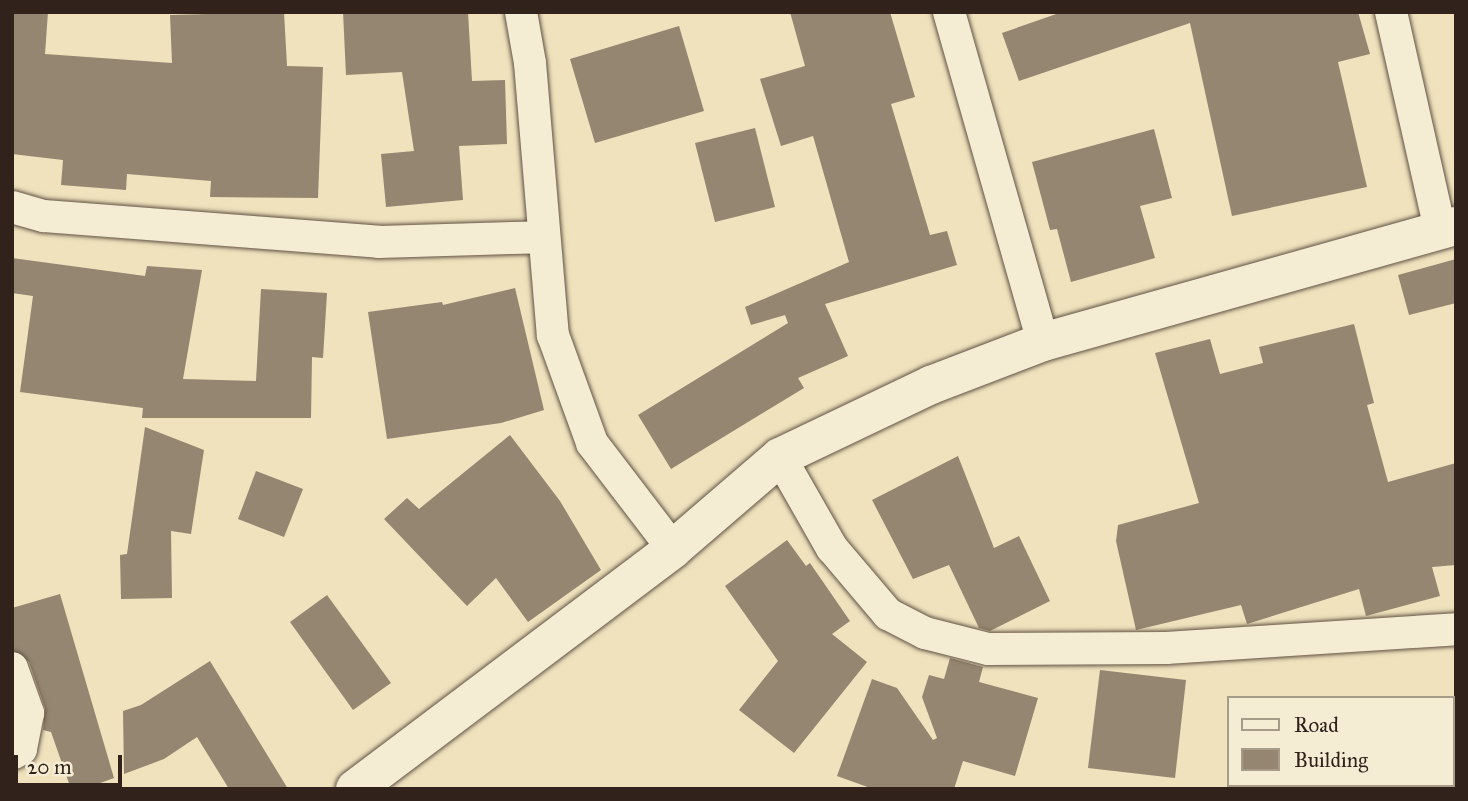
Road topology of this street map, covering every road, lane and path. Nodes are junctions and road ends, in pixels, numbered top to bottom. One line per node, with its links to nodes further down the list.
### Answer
1 (521, 12): 6 (street)
2 (949, 12): 7 (street)
3 (1391, 12): 5 (street)
4 (12, 207): 6 (street)
5 (1448, 228): 7 (street)
6 (543, 237): 9 (street)
7 (1043, 342): 8 (street)
8 (780, 457): 9 (street); 10 (street)
9 (673, 549): 13 (street)
10 (1456, 629)
11 (12, 668): 12 (street)
12 (12, 754)
13 (355, 789)

